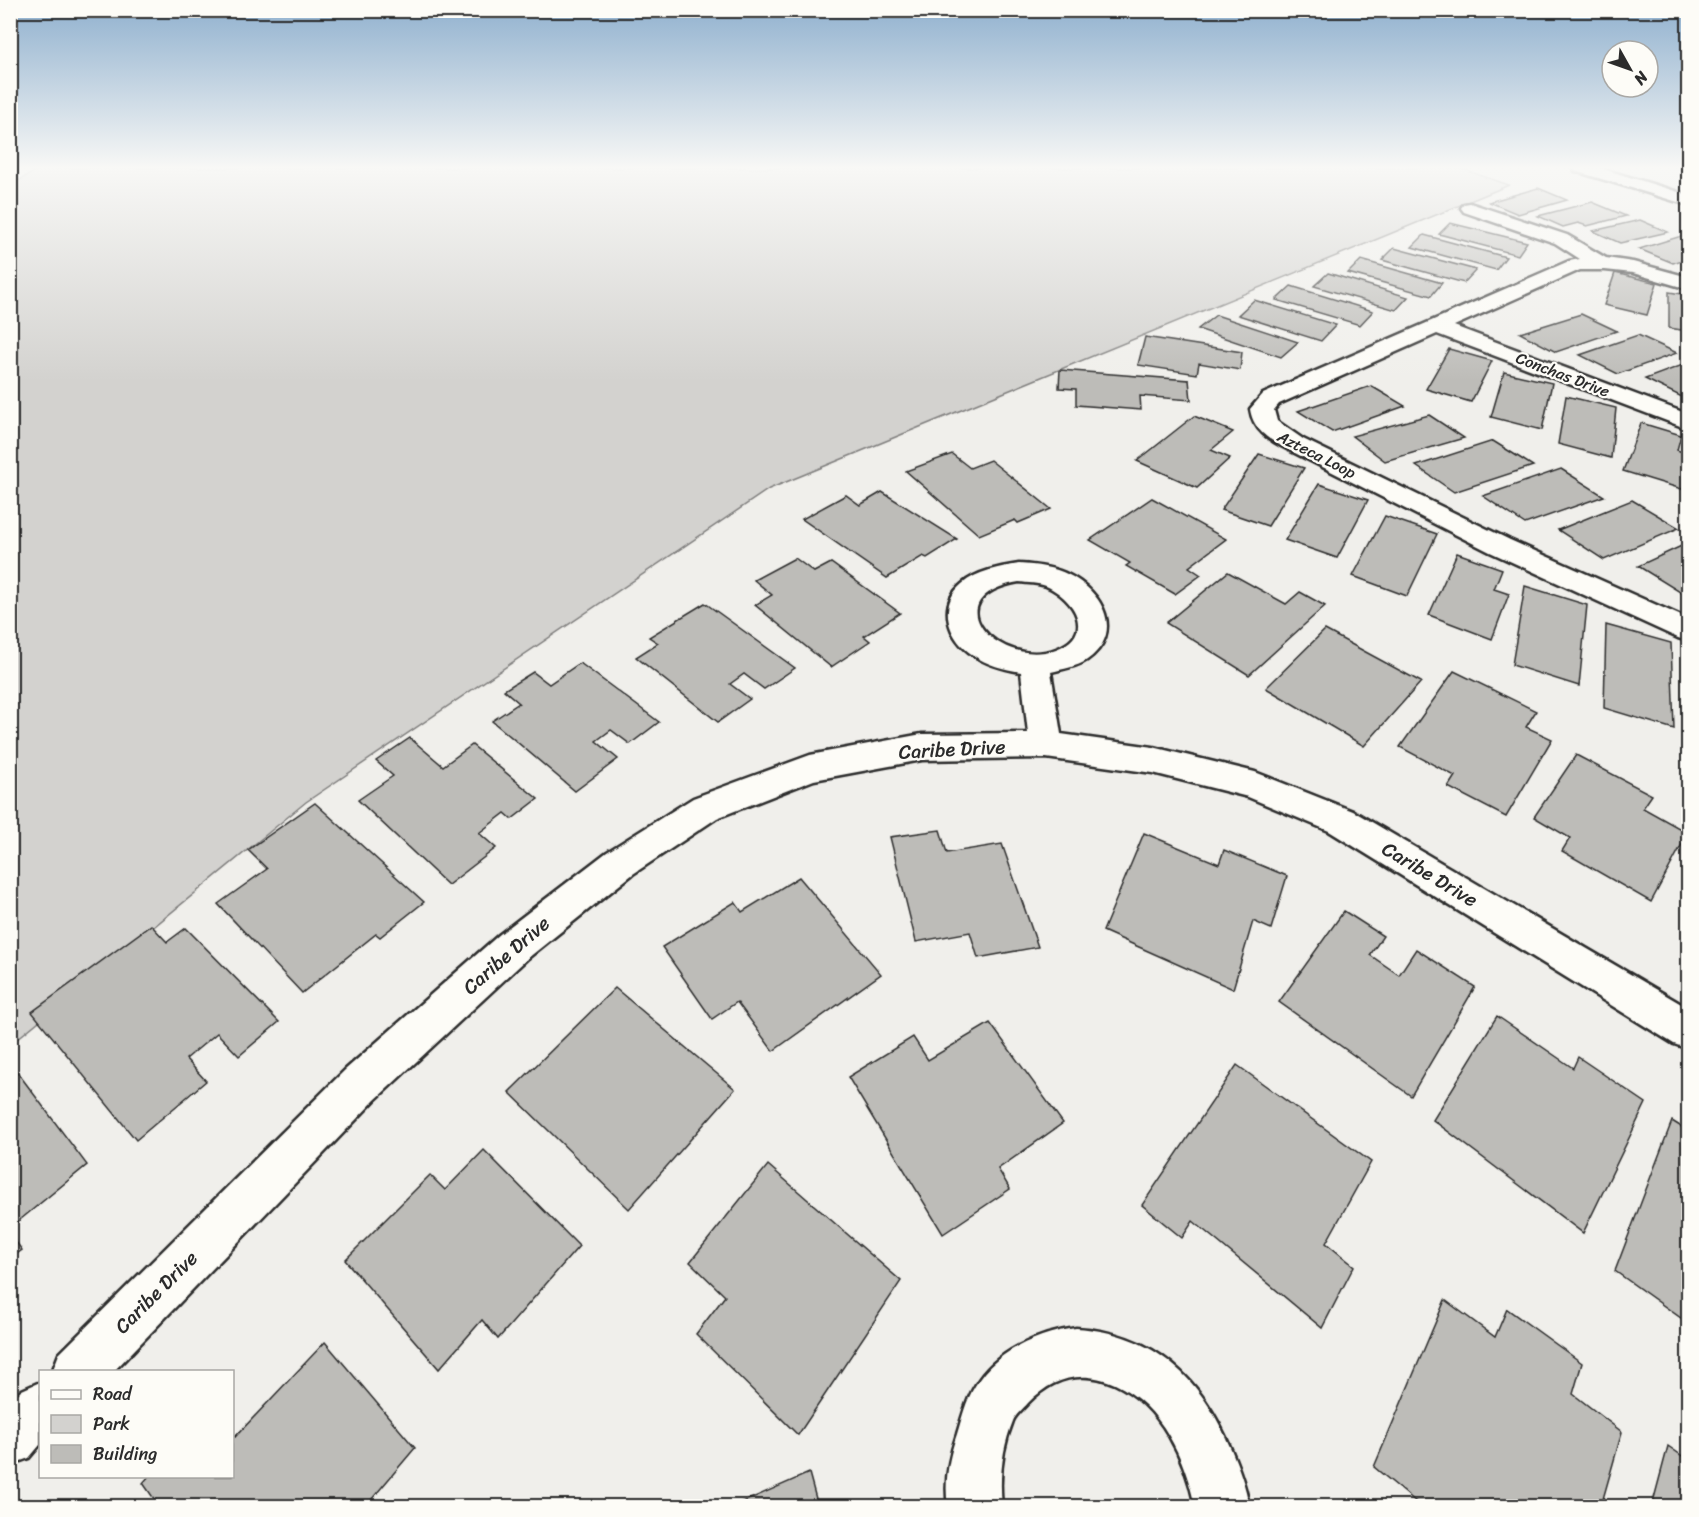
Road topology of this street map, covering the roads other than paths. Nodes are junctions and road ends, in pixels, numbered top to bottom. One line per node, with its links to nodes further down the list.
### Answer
1 (1560, 239): 2 (street, Azteca Loop)
2 (1600, 263): 3 (street, Azteca Loop); 4 (street, Azteca Loop)
3 (1689, 283)
4 (1438, 327): 5 (street, Conchas Drive); 6 (street, Azteca Loop)
5 (1689, 422)
6 (1689, 631)
7 (1035, 663): 8 (street)
8 (1046, 745): 9 (street, Caribe Drive); 10 (street, Caribe Drive)
9 (1689, 1030)
10 (78, 1370)
11 (39, 1409): 12 (street)
12 (10, 1439)
13 (975, 1506): 14 (street)
14 (1222, 1506)

